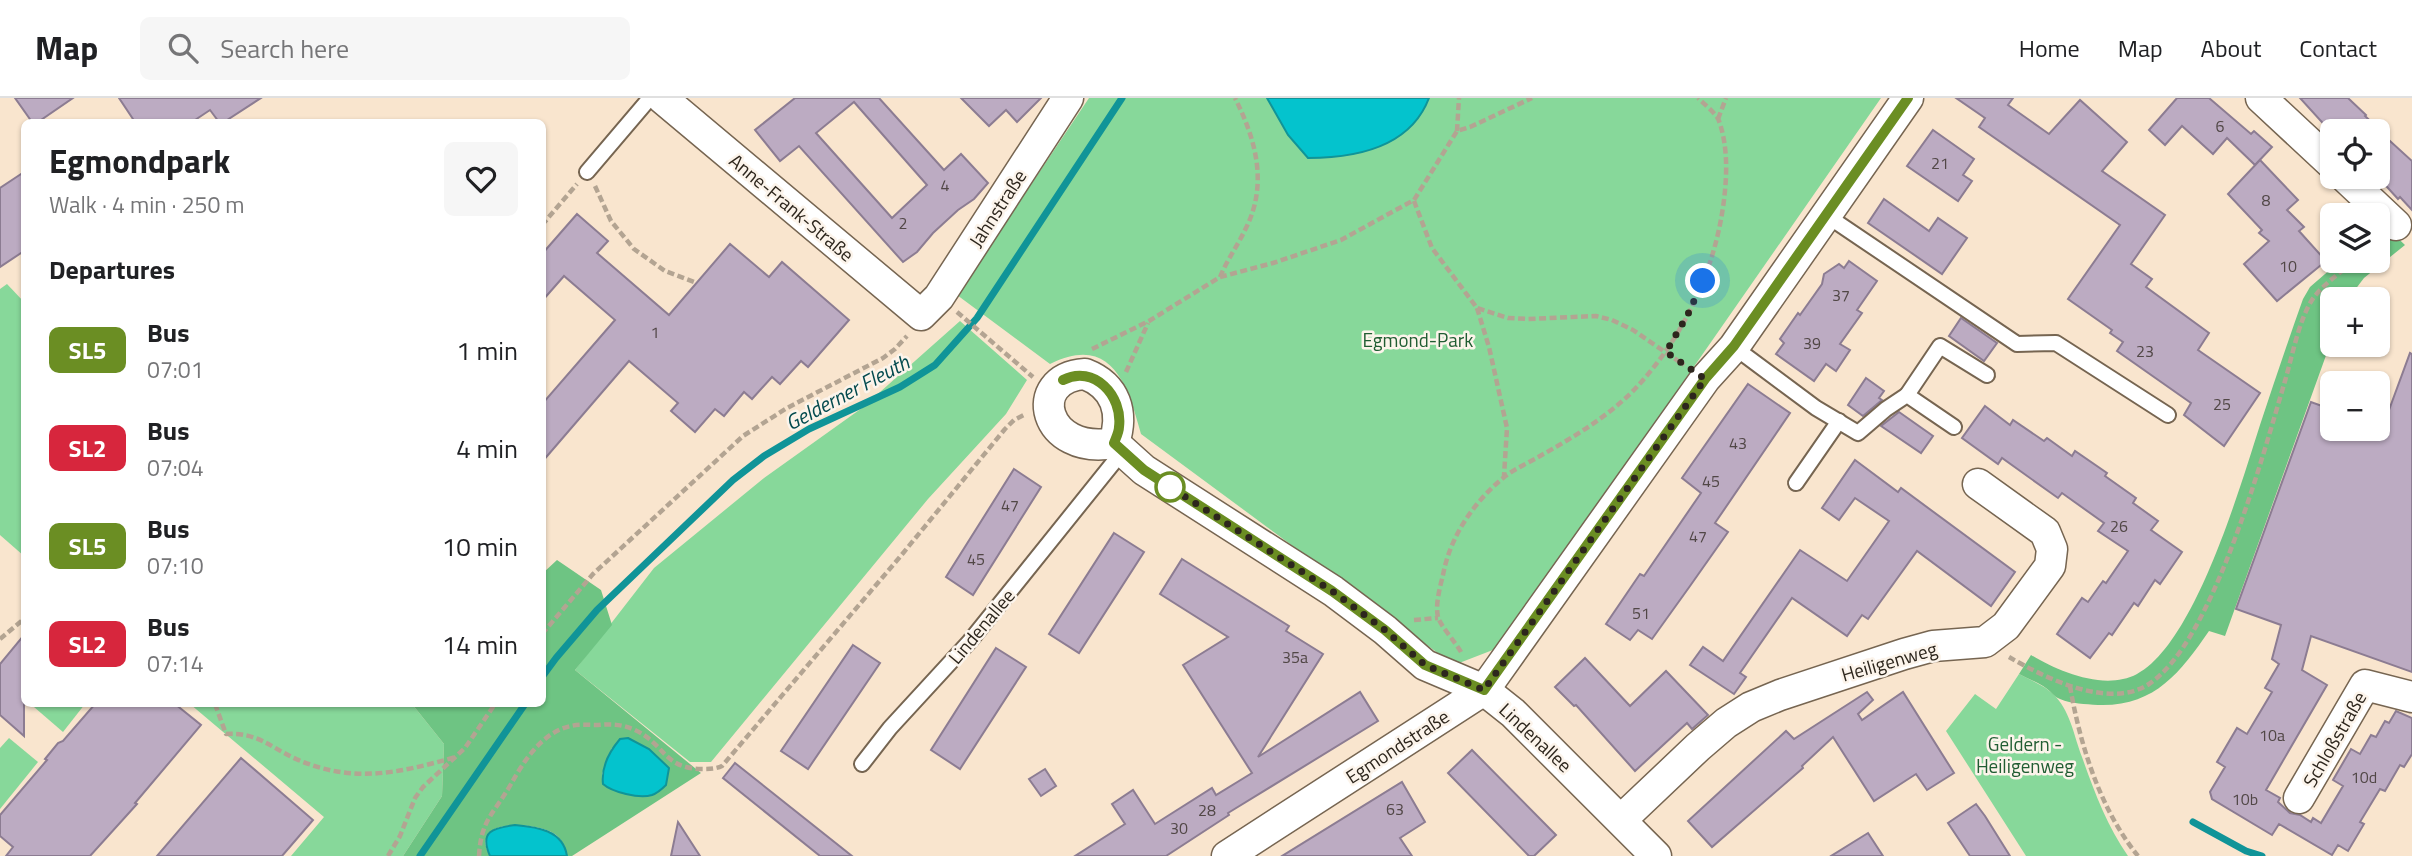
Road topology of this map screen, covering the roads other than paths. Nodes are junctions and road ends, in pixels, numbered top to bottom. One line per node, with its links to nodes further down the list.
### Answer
1 (650, 98): 7 (lane)
2 (662, 98): 11 (street, Anne-Frank-Straße)
3 (1068, 98): 11 (street, Jahnstraße)
4 (1908, 98): 9 (street, Egmondstraße)
5 (2261, 98): 6 (street)
6 (2320, 154)
7 (585, 174)
8 (2358, 189): 10 (street)
9 (1826, 215): 12 (street, Egmondstraße); 15 (lane)
10 (2396, 225)
11 (935, 310)
12 (1734, 346): 16 (lane); 21 (street, Egmondstraße)
13 (1987, 375): 14 (lane)
14 (1907, 396): 16 (lane); 17 (lane)
15 (2168, 415)
16 (1839, 421): 19 (lane)
17 (1954, 427)
18 (1118, 448): 18 (street); 21 (street, Lindenallee); 23 (lane, Lindenallee)
19 (1796, 483)
20 (1978, 484): 25 (street, Heiligenweg)
21 (1484, 690): 25 (street, Lindenallee); 26 (street, Egmondstraße)
22 (2412, 697): 24 (street, Schloßstraße)
23 (862, 764)
24 (2299, 798)
25 (1621, 820): 27 (street, Lindenallee)
26 (1227, 856)
27 (1656, 856)

